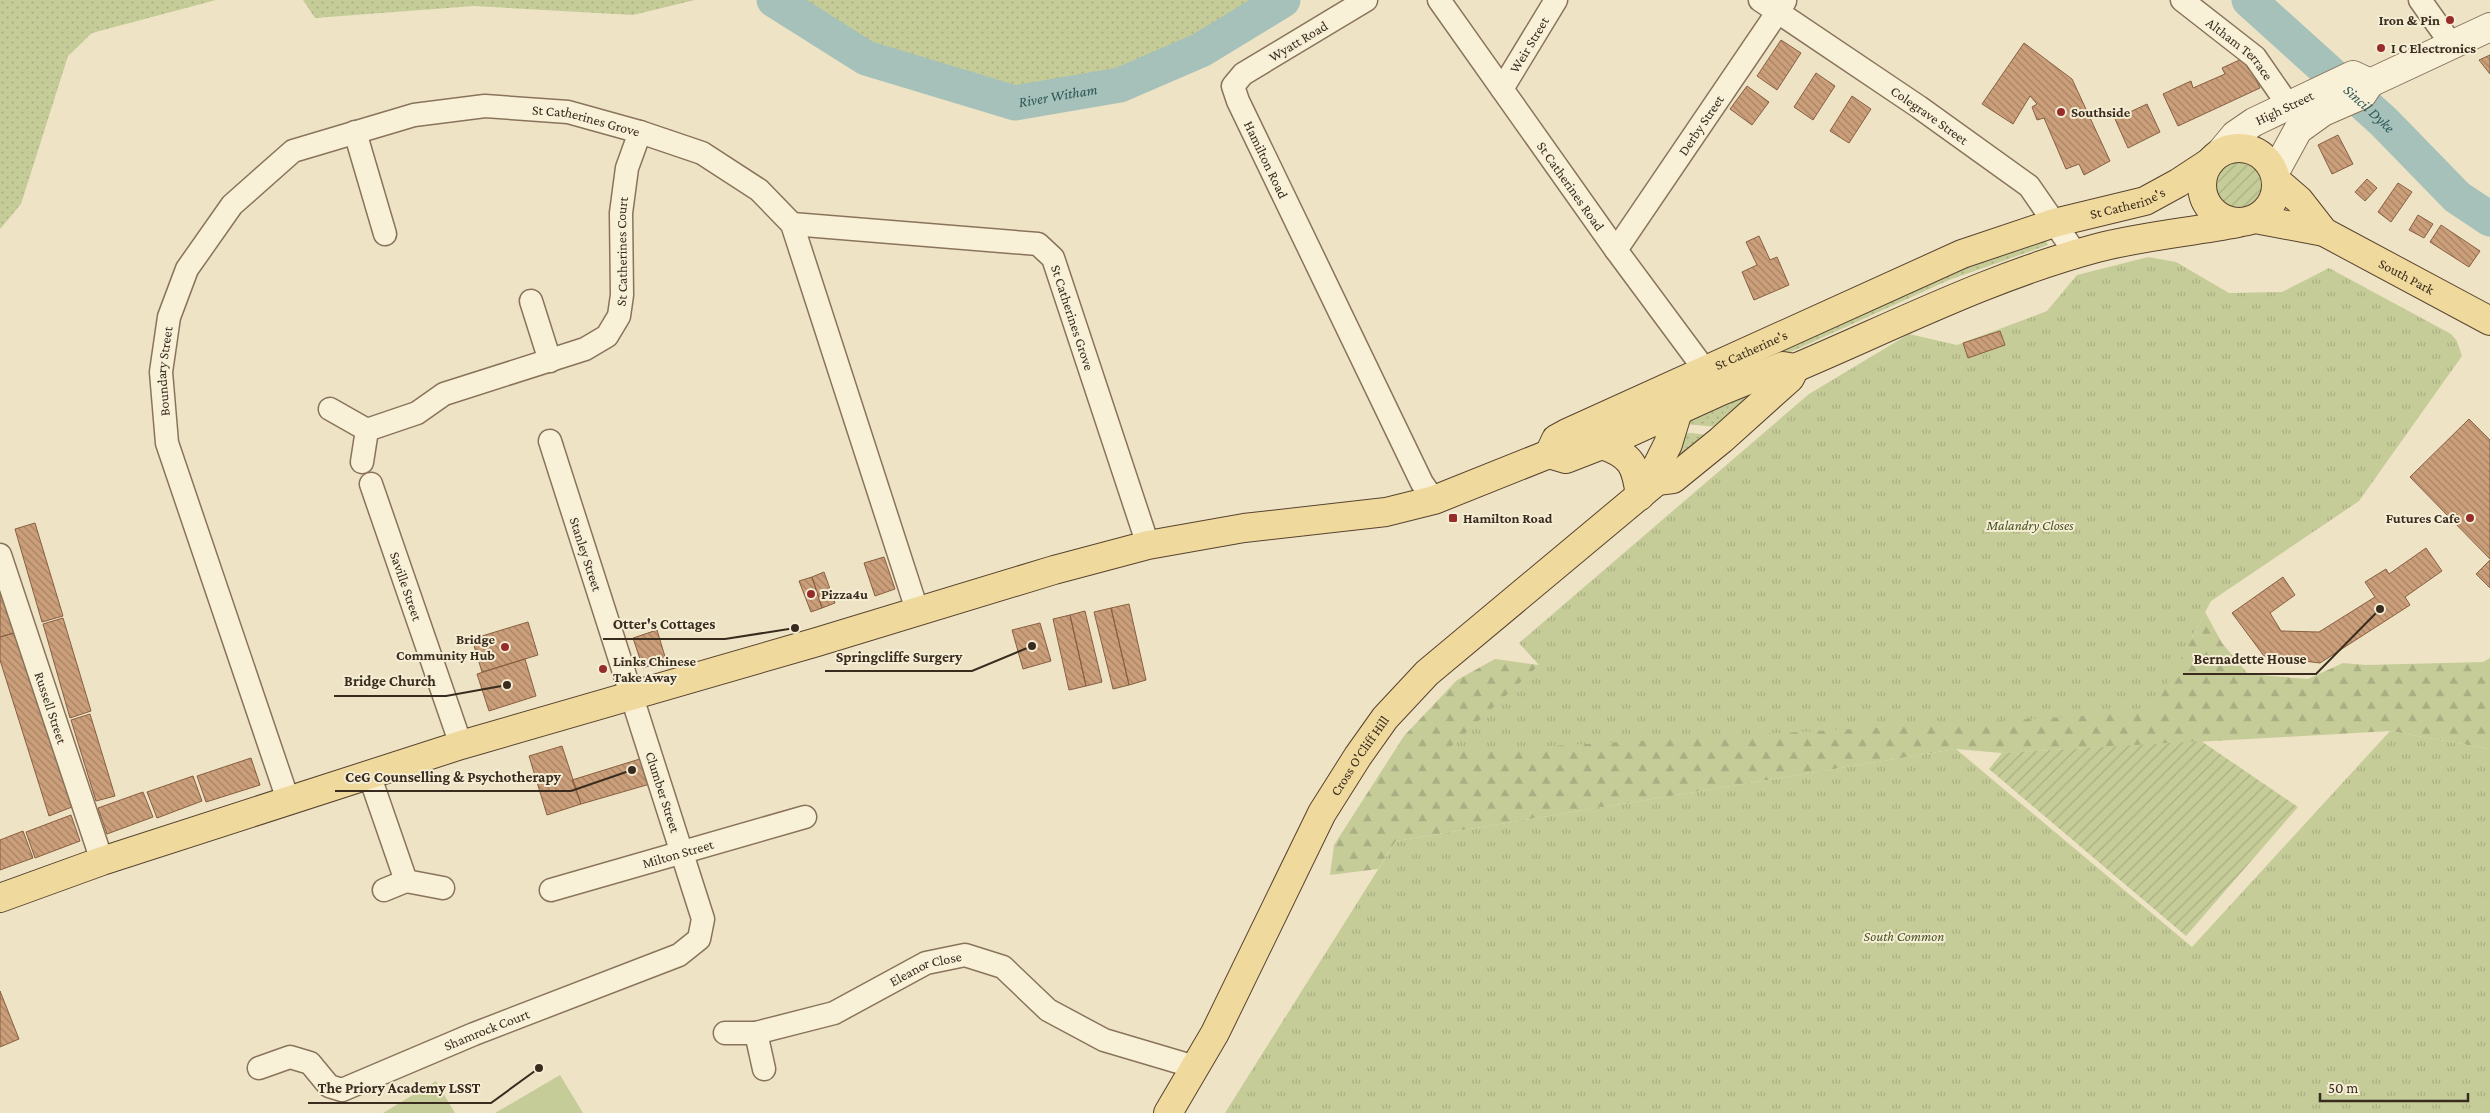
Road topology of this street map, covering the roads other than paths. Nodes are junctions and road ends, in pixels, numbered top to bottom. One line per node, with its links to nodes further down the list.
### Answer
1 (1366, 0): 9 (street, Wyatt Road)
2 (1439, 0): 10 (street, St Catherines Road)
3 (1556, 0): 10 (street, Weir Street)
4 (2182, 0): 12 (street, Altham Terrace)
5 (2420, 0): 8 (street)
6 (1774, 4): 18 (street, Colegrave Street); 22 (street, Derby Street)
7 (2490, 27): 8 (street)
8 (2452, 45): 11 (street, High Street)
9 (1233, 86): 38 (street, Hamilton Road)
10 (1502, 89): 22 (street, St Catherines Road)
11 (2322, 102): 12 (street, High Street); 16 (street, High Street)
12 (2289, 106): 15 (street, High Street)
13 (355, 132): 14 (street, St Catherines Grove); 21 (street); 45 (street, Boundary Street)
14 (640, 132): 19 (street, St Catherines Grove); 26 (street, St Catherines Court)
15 (2214, 157): 16 (main road); 17 (main road); 18 (main road, St Catherine's)
16 (2276, 176): 17 (main road); 20 (main road, South Park)
17 (2247, 221): 20 (main road, South Park); 23 (main road, St Catherine's)
18 (2054, 223): 23 (street, Colegrave Street); 28 (main road, St Catherine's)
19 (792, 224): 39 (street, St Catherines Grove); 41 (street, St Catherines Grove)
20 (2324, 232): 25 (main road, South Park)
21 (385, 234)
22 (1616, 250): 28 (street, St Catherines Road)
23 (2076, 254): 27 (main road, St Catherine's)
24 (531, 301): 26 (street)
25 (2490, 321)
26 (550, 361): 31 (street, St Catherines Court)
27 (1795, 368): 30 (main road, St Catherine's); 37 (main road, St Catherine's)
28 (1700, 373): 30 (main road); 34 (main road, St Catherine's)
29 (330, 409): 31 (street)
30 (1679, 409): 33 (main road, St Catherine's); 37 (main road)
31 (367, 430): 35 (street)
32 (550, 441): 42 (street, Stanley Street)
33 (1602, 445): 34 (main road, St Catherine's); 37 (main road)
34 (1548, 454): 38 (main road)
35 (362, 462)
36 (371, 484): 43 (street, Saville Street)
37 (1648, 488): 58 (main road, Cross O'Cliff Hill)
38 (1434, 500): 39 (main road)
39 (1148, 545): 41 (main road)
40 (0, 555): 48 (street, Russell Street)
41 (917, 610): 42 (main road)
42 (631, 695): 43 (main road); 47 (street, Clumber Street)
43 (461, 745): 44 (main road)
44 (369, 774): 45 (main road); 49 (street)
45 (288, 800): 48 (main road)
46 (805, 817): 47 (street, Milton Street)
47 (682, 854): 52 (street, Milton Street); 54 (street, Clumber Street)
48 (102, 861): 53 (main road)
49 (406, 881): 50 (street); 51 (street)
50 (443, 888)
51 (384, 890)
52 (551, 890)
53 (0, 898)
54 (703, 919): 57 (street, Shamrock Court)
55 (725, 1032): 56 (street, Eleanor Close)
56 (756, 1033): 58 (street, Eleanor Close); 59 (street)
57 (259, 1068)
58 (1195, 1068): 60 (main road, Cross O'Cliff Hill)
59 (764, 1069)
60 (1168, 1113)

